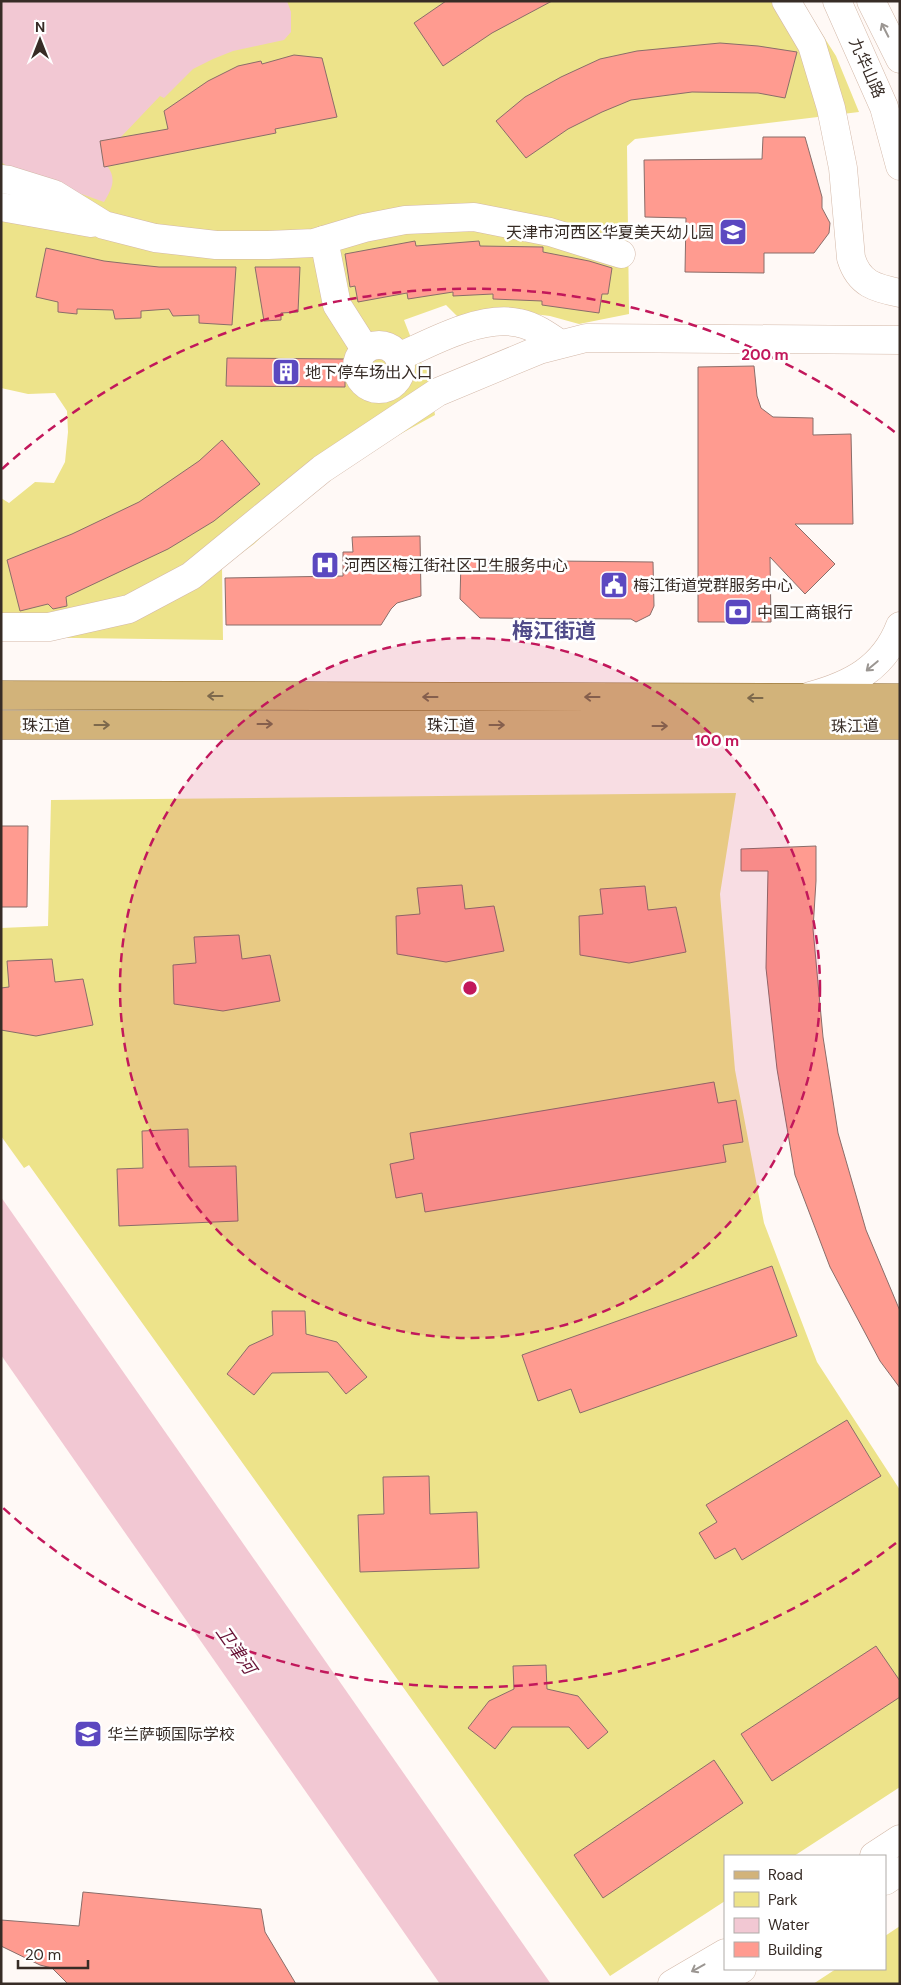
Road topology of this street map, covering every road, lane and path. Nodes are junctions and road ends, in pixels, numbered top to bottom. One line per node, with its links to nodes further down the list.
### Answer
1 (786, 1): 13 (street)
2 (837, 1): 5 (street, 九华山路)
3 (871, 1): 4 (street, 九华山路, one-way to 3)
4 (900, 59)
5 (892, 104): 6 (street, 九华山路)
6 (897, 137): 7 (street, 九华山路)
7 (900, 166)
8 (1, 180): 10 (street)
9 (1, 207): 10 (street)
10 (104, 225): 11 (street)
11 (324, 240): 12 (street); 16 (street)
12 (621, 254)
13 (900, 293)
14 (900, 340): 15 (street)
15 (560, 344): 17 (street); 19 (street)
16 (365, 349): 17 (street); 18 (street)
17 (399, 357): 18 (street)
18 (390, 386): 19 (street)
19 (406, 413): 20 (street)
20 (1, 626)
21 (900, 626): 24 (street, one-way to 24)
22 (1, 695): 24 (main road, 珠江道, one-way to 22)
23 (897, 695): 24 (main road, 珠江道); 27 (main road)
24 (804, 698)
25 (1, 725): 27 (main road, 珠江道, one-way to 27)
26 (900, 725): 27 (main road, 珠江道)
27 (810, 726)
28 (900, 1839): 29 (street)
29 (876, 1855)
30 (900, 1871): 31 (street)
31 (886, 1880)
32 (724, 1954): 34 (street, one-way to 34)
33 (740, 1970): 35 (street)
34 (672, 1984)
35 (712, 1984)

